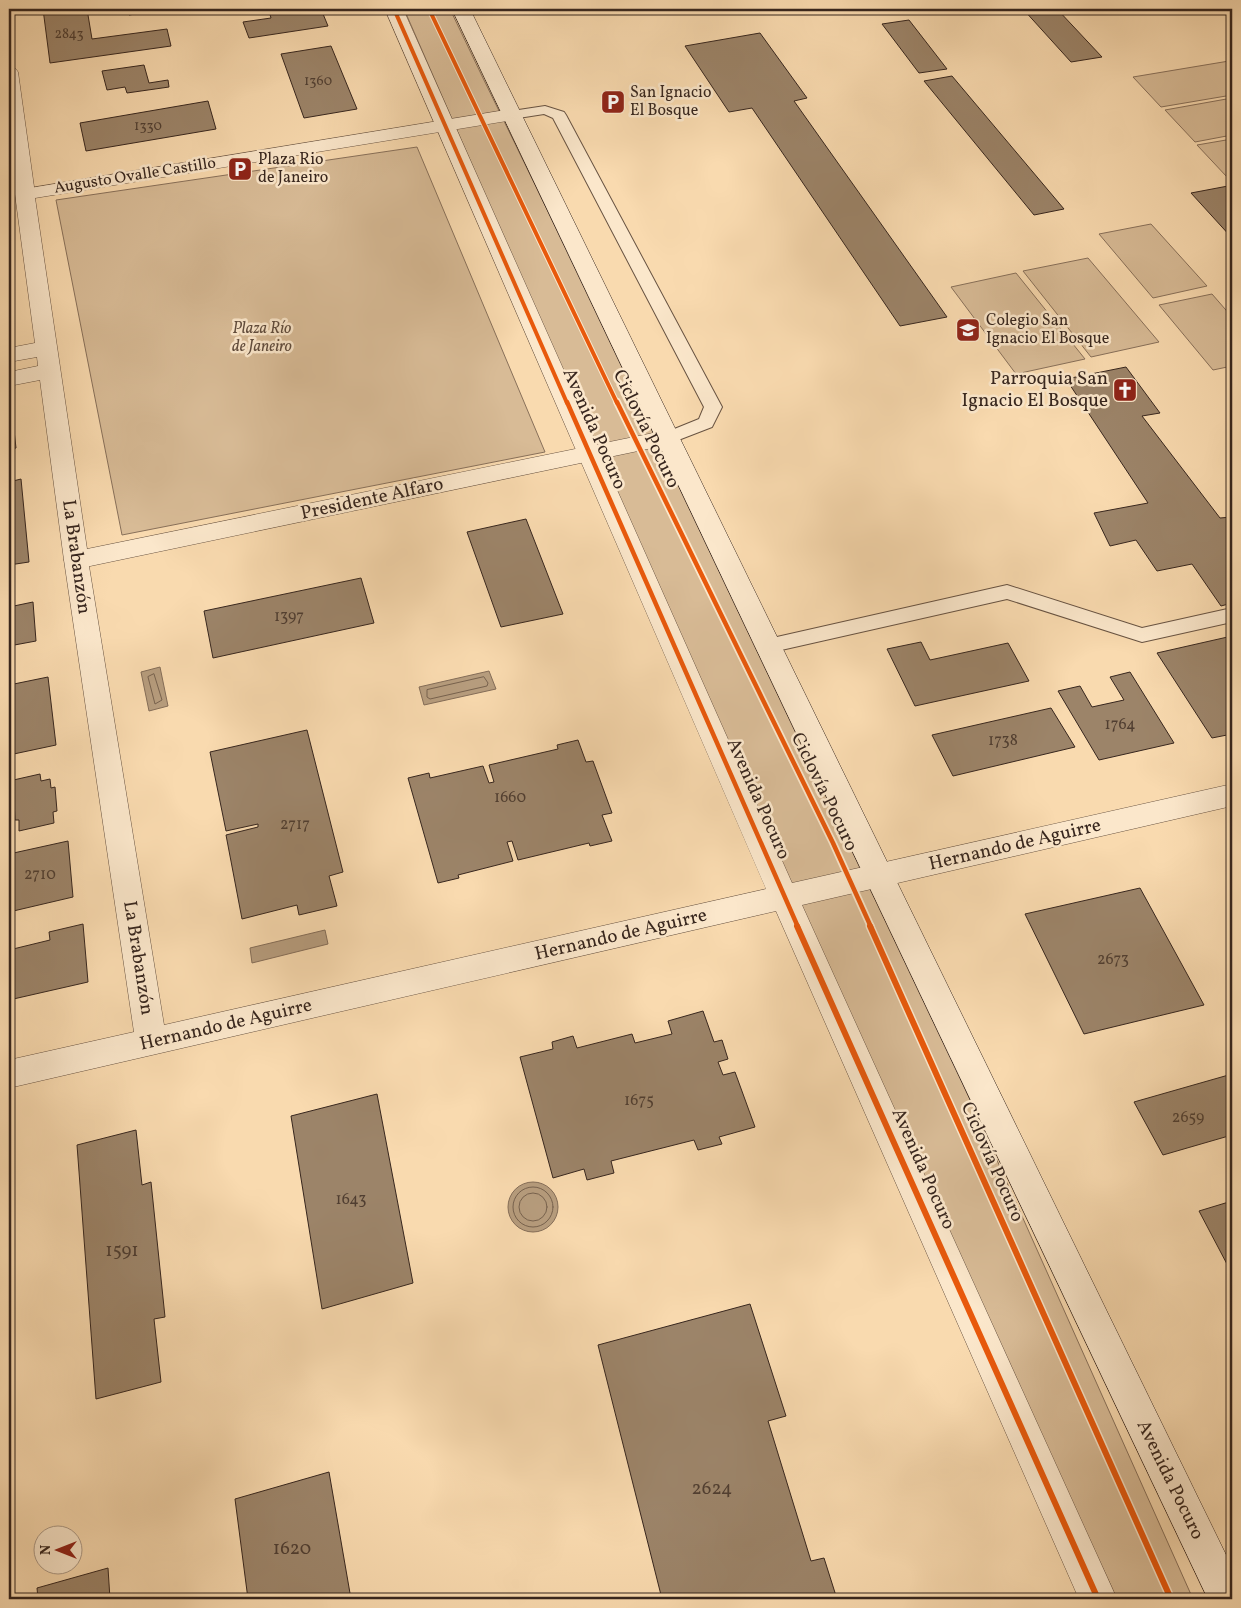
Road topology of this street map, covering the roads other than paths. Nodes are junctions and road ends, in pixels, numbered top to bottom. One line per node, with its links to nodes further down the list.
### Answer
1 (394, 9): 5 (street, Avenida Pocuro)
2 (461, 9): 4 (street, Avenida Pocuro)
3 (9, 72): 6 (street, La Brabanzón)
4 (512, 115): 5 (street, Augusto Ovalle Castillo); 11 (street, Avenida Pocuro); 11 (lane)
5 (446, 125): 6 (street, Augusto Ovalle Castillo); 12 (street, Avenida Pocuro)
6 (26, 194): 7 (street, La Brabanzón)
7 (47, 348): 8 (street); 9 (street, La Brabanzón)
8 (9, 355)
9 (50, 371): 10 (street); 13 (street, La Brabanzón)
10 (9, 379)
11 (668, 438): 12 (street, Presidente Alfaro); 15 (street, Avenida Pocuro)
12 (589, 454): 13 (street, Presidente Alfaro); 18 (street, Avenida Pocuro)
13 (76, 560): 19 (street, La Brabanzón)
14 (1232, 615): 15 (lane)
15 (768, 646): 17 (street, Avenida Pocuro)
16 (1232, 795): 17 (street, Hernando de Aguirre)
17 (879, 876): 18 (street, Hernando de Aguirre); 22 (street, Avenida Pocuro)
18 (784, 898): 19 (street, Hernando de Aguirre); 21 (street, Avenida Pocuro)
19 (151, 1042): 20 (street, Hernando de Aguirre)
20 (9, 1074)
21 (1098, 1599)
22 (1228, 1599)

